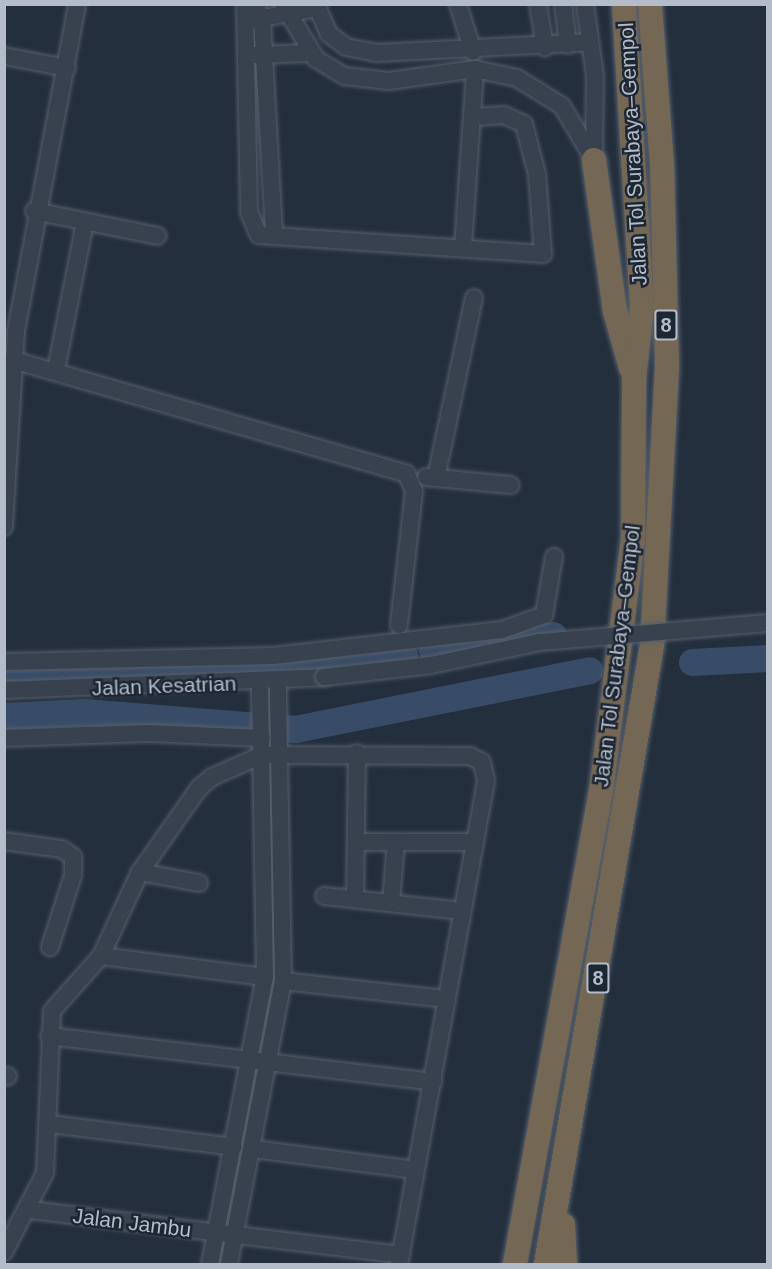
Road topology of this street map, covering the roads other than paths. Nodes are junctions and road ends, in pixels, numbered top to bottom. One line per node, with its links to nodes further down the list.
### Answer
1 (77, 4): 21 (street)
2 (458, 4): 16 (street)
3 (538, 4): 14 (street)
4 (563, 4): 13 (street)
5 (585, 4): 12 (street)
6 (624, 4): 38 (highway, Jalan Tol Surabaya–Gempol / 8)
7 (650, 4): 87 (highway, Jalan Tol Surabaya–Gempol / 8)
8 (317, 6): 9 (street); 15 (street)
9 (285, 11): 10 (street); 17 (street)
10 (259, 12): 11 (street); 18 (street)
11 (243, 13): 20 (street)
12 (591, 42): 13 (street); 27 (street)
13 (568, 45): 14 (street)
14 (545, 47): 16 (street)
15 (438, 52): 16 (street); 23 (street)
16 (473, 52)
17 (311, 53): 18 (street); 23 (street)
18 (264, 54): 20 (street); 25 (street)
19 (4, 56): 21 (street)
20 (243, 56): 26 (street)
21 (67, 68): 30 (street)
22 (475, 69): 23 (street); 24 (street); 27 (street)
23 (439, 75)
24 (472, 117): 34 (street); 34 (street)
25 (269, 132): 26 (street); 28 (street)
26 (246, 133): 29 (street)
27 (594, 160): 38 (highway)
28 (272, 181): 29 (street); 33 (street)
29 (248, 184): 33 (street)
30 (34, 211): 31 (street); 36 (street)
31 (85, 222): 32 (street); 37 (street)
32 (158, 236)
33 (274, 236): 34 (street)
34 (464, 247)
35 (474, 298): 40 (street)
36 (13, 360): 37 (street); 42 (street)
37 (56, 370): 39 (street)
38 (634, 379): 94 (highway, Jalan Tol Surabaya–Gempol / 8)
39 (407, 474): 40 (street); 45 (street)
40 (436, 478): 41 (street)
41 (511, 485)
42 (4, 527)
43 (554, 557): 46 (street)
44 (768, 623): 49 (street, bridge)
45 (399, 625): 46 (street); 47 (street)
46 (411, 643): 47 (street)
47 (384, 644): 49 (street)
48 (4, 662): 51 (street)
49 (318, 668): 50 (street, Jalan Kesatrian); 50 (street)
50 (284, 673): 51 (street); 52 (street, Jalan Kesatrian); 54 (street)
51 (87, 674): 52 (street, Jalan Kesatrian); 53 (street, Jalan Kesatrian)
52 (260, 684): 54 (street)
53 (4, 690)
54 (267, 734): 55 (street); 56 (street); 58 (street)
55 (4, 738)
56 (279, 753): 57 (street); 58 (street); 72 (street)
57 (357, 753): 60 (street); 62 (street)
58 (262, 755): 63 (street); 71 (street)
59 (4, 841): 69 (street)
60 (356, 842): 61 (street); 66 (street)
61 (396, 842): 62 (street); 67 (street)
62 (474, 842): 68 (street)
63 (140, 872): 64 (street); 70 (street)
64 (199, 883)
65 (324, 896): 66 (street)
66 (356, 899): 67 (street)
67 (391, 903): 68 (street)
68 (462, 911): 73 (street)
69 (50, 947)
70 (101, 956): 71 (street); 74 (street)
71 (265, 977): 72 (street); 72 (street); 75 (street)
72 (283, 979): 73 (street); 76 (street)
73 (447, 999): 77 (street)
74 (48, 1036): 75 (street); 78 (street)
75 (250, 1062): 76 (street); 79 (street)
76 (270, 1064): 77 (street); 80 (street)
77 (434, 1082): 85 (street)
78 (50, 1124): 81 (street); 86 (street)
79 (238, 1127): 80 (street); 81 (street)
80 (257, 1131): 82 (street)
81 (234, 1147): 83 (street)
82 (254, 1149): 84 (street); 85 (street)
83 (230, 1165): 84 (street); 88 (street)
84 (250, 1167): 89 (street)
85 (416, 1170): 91 (street)
86 (30, 1210): 88 (street, Jalan Jambu); 90 (street)
87 (559, 1211): 95 (highway, Jalan Tol Surabaya–Gempol / 8); 96 (highway)
88 (217, 1233): 89 (street, Jalan Jambu); 92 (street)
89 (235, 1235): 91 (street, Jalan Jambu); 93 (street)
90 (4, 1252)
91 (400, 1260)
92 (210, 1264)
93 (229, 1264)
94 (515, 1264)
95 (546, 1264)
96 (565, 1264)

